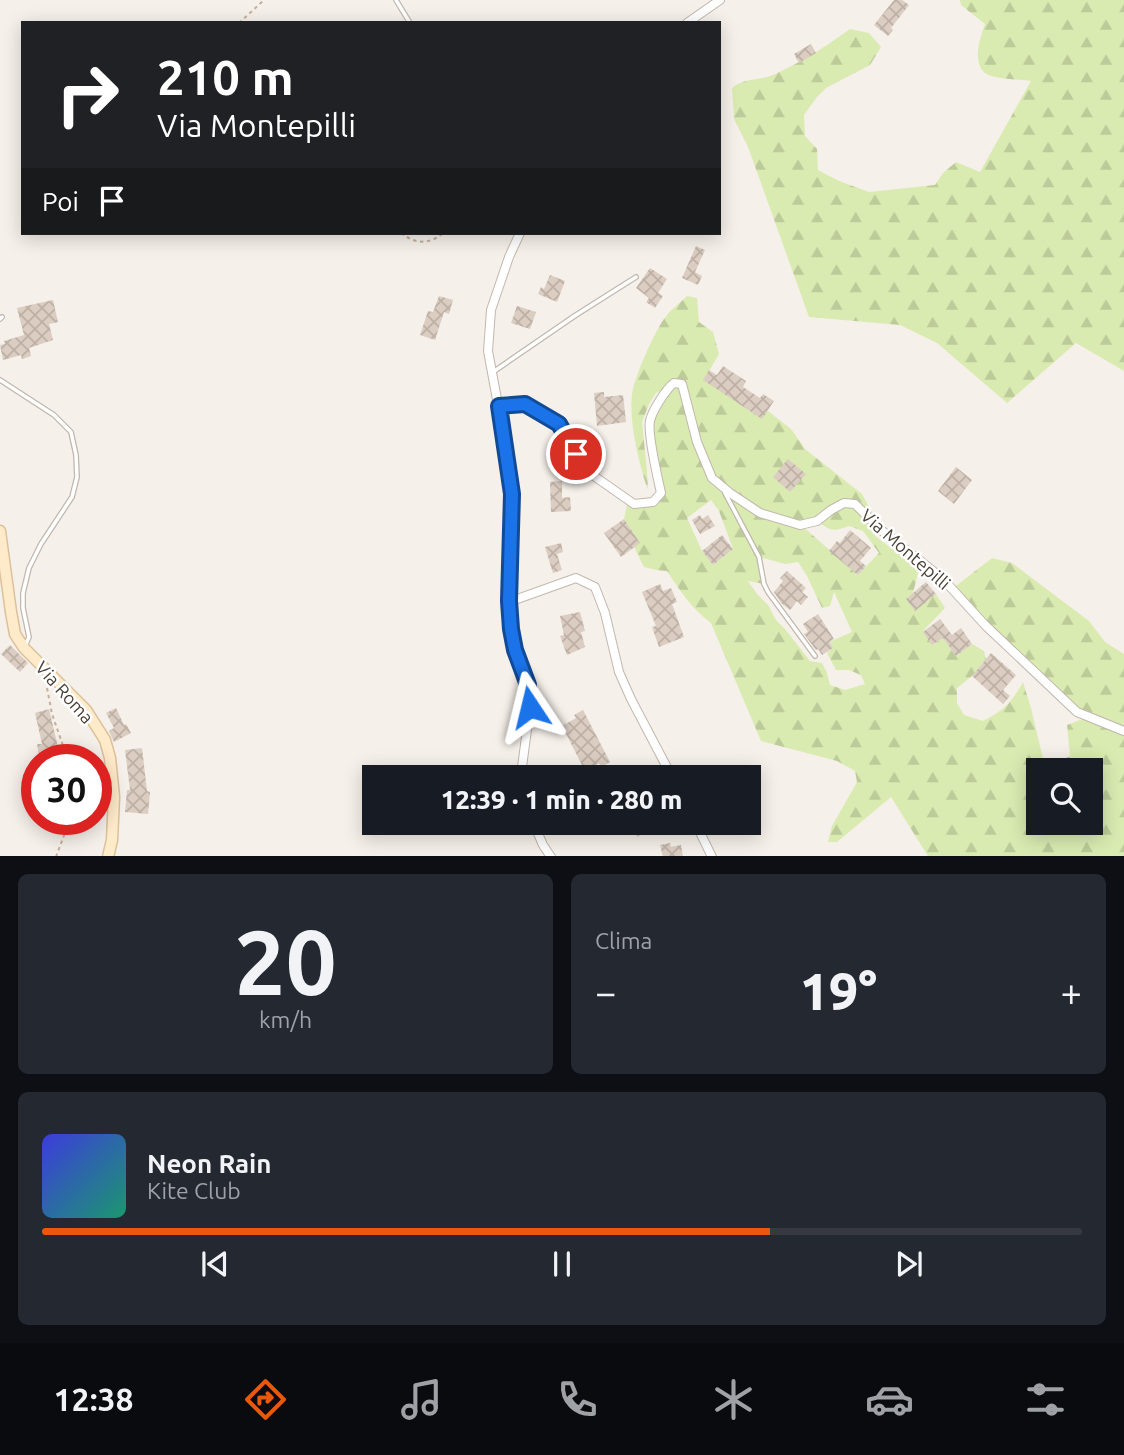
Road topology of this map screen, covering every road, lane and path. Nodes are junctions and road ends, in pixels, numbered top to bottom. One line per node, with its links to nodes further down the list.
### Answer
1 (264, 0): 4 (path)
2 (396, 0): 5 (lane)
3 (720, 0): 6 (street)
4 (241, 21)
5 (409, 21)
6 (690, 21)
7 (403, 235): 8 (path)
8 (440, 235)
9 (519, 235): 11 (street)
10 (636, 277): 11 (lane)
11 (491, 373): 13 (street)
12 (0, 380): 17 (lane)
13 (499, 406): 14 (street, Via Montepilli); 16 (street)
14 (721, 485): 18 (lane); 20 (street, Via Montepilli)
15 (0, 531): 17 (main road, Via Roma)
16 (509, 601): 22 (street); 23 (street)
17 (24, 648): 28 (main road, Via Roma)
18 (815, 656)
19 (47, 688): 21 (path)
20 (1124, 731)
21 (62, 744)
22 (522, 765)
23 (666, 765)
24 (64, 835): 27 (path)
25 (539, 835): 29 (street)
26 (702, 835): 30 (street)
27 (56, 856)
28 (108, 856)
29 (551, 856)
30 (712, 856)

